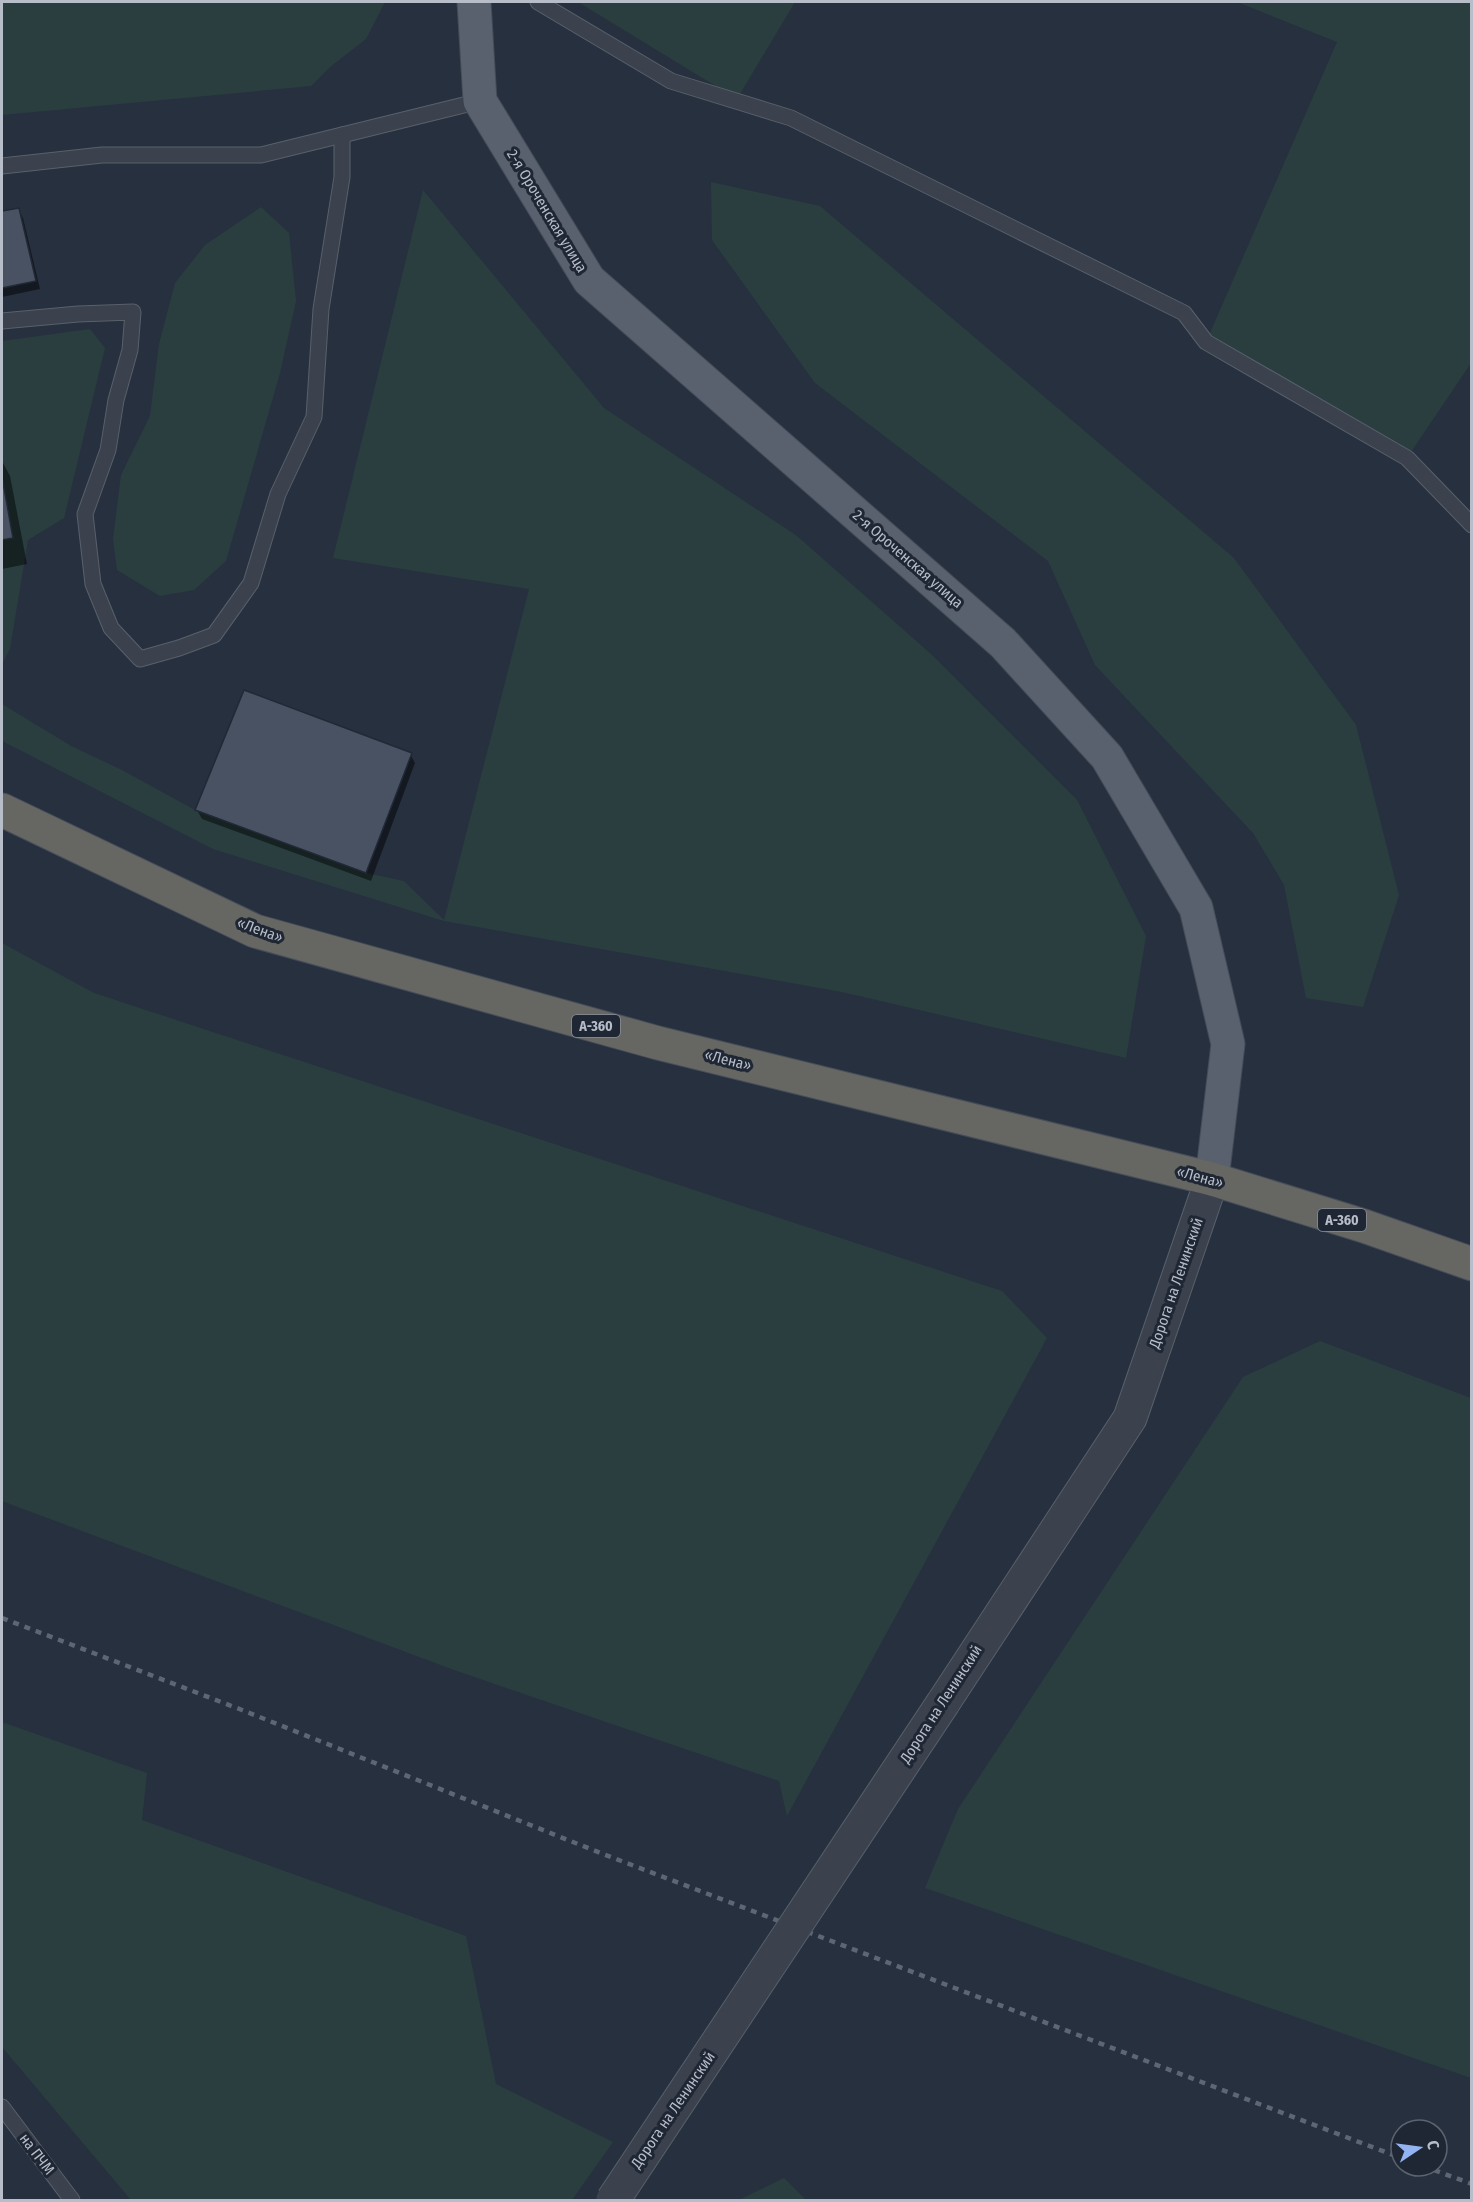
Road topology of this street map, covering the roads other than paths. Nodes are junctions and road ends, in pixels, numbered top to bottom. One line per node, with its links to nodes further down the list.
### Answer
1 (474, 2): 3 (main road, 2-я Ороченская улица)
2 (538, 2): 7 (lane)
3 (480, 101): 4 (lane); 9 (main road, 2-я Ороченская улица)
4 (342, 135): 5 (lane); 6 (lane)
5 (2, 166)
6 (2, 321)
7 (1472, 525)
8 (2, 810): 9 (highway, «Лена» / А-360)
9 (1212, 1179): 10 (highway, «Лена» / А-360); 13 (street, Дорога на Ленинский, bridge)
10 (1472, 1264)
11 (2, 2107): 12 (lane, на ПЧМ)
12 (72, 2200)
13 (613, 2200)

